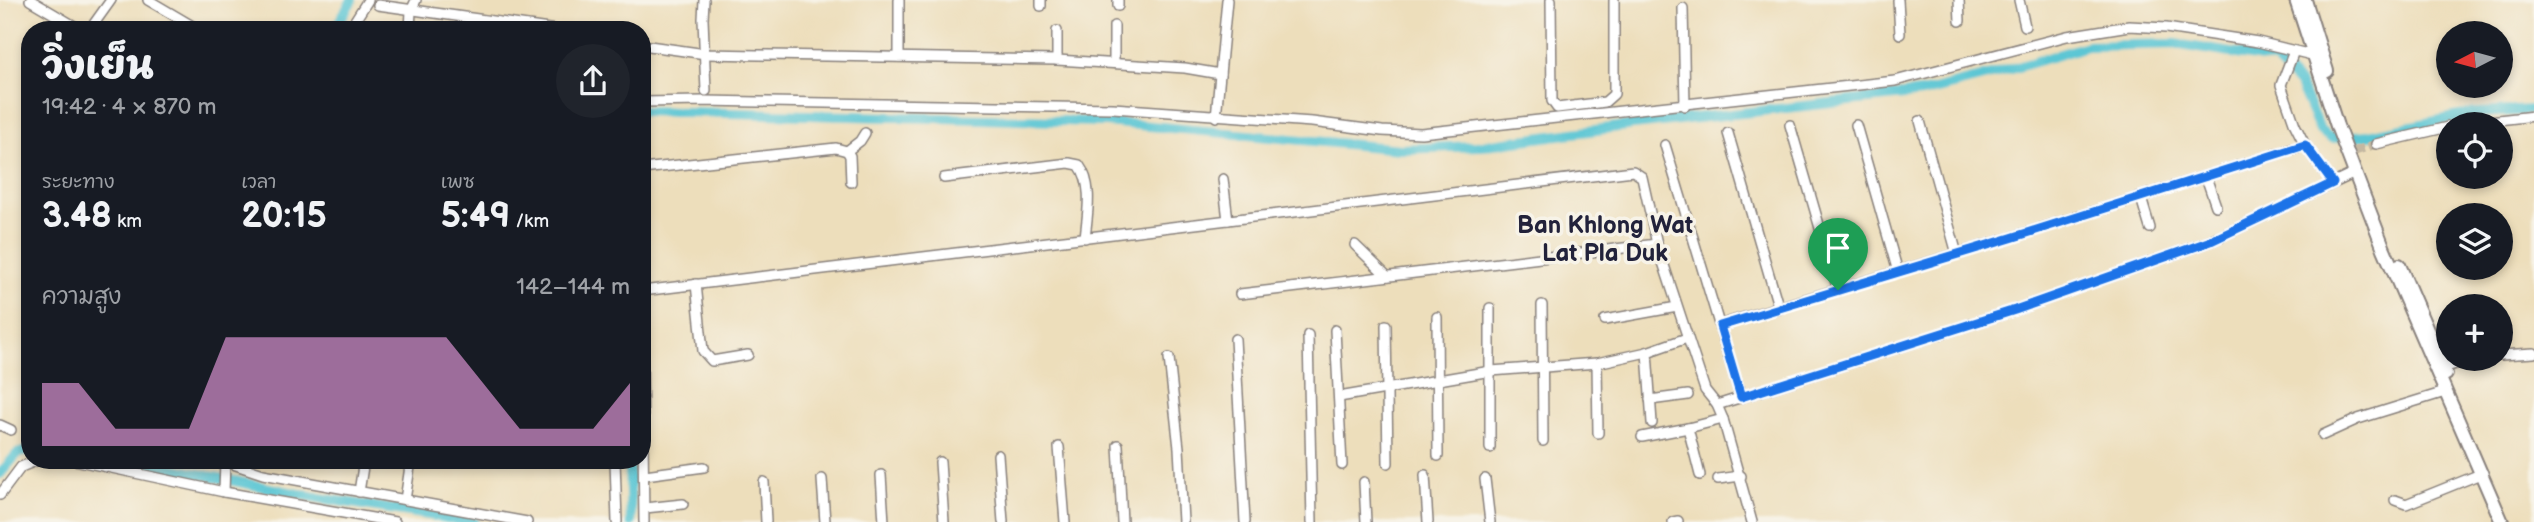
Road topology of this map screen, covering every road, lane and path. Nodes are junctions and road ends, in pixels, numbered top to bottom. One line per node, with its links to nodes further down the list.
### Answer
1 (30, 0): 19 (street)
2 (111, 0): 20 (street)
3 (148, 0): 21 (street)
4 (368, 0): 22 (street)
5 (416, 0): 18 (street)
6 (704, 0): 32 (street)
7 (899, 0): 34 (street)
8 (1227, 0): 37 (street)
9 (1551, 0): 10 (street)
10 (1614, 0)
11 (1898, 0): 29 (street)
12 (1959, 0): 25 (street)
13 (2018, 0): 27 (street)
14 (2296, 0): 33 (street)
15 (2305, 0): 33 (street)
16 (378, 5): 18 (street)
17 (1683, 8): 40 (street)
18 (411, 11): 23 (street); 24 (street)
19 (66, 21)
20 (97, 21)
21 (183, 21)
22 (355, 21)
23 (410, 21)
24 (465, 21)
25 (1960, 21)
26 (1114, 26): 36 (street)
27 (2025, 26)
28 (1057, 31): 35 (street)
29 (1900, 34)
30 (651, 46): 32 (street)
31 (2294, 51): 33 (street); 40 (street); 52 (street)
32 (706, 54): 34 (street); 38 (street)
33 (2317, 54): 55 (street)
34 (899, 57): 35 (street)
35 (1057, 60): 36 (street)
36 (1114, 63): 37 (street)
37 (1220, 74): 42 (street)
38 (706, 92)
39 (651, 102): 42 (street)
40 (1685, 106): 42 (street)
41 (2534, 116): 43 (street)
42 (1216, 117)
43 (2513, 118)
44 (1920, 121): 68 (street)
45 (1790, 125): 73 (street)
46 (1856, 125): 69 (street)
47 (2436, 129): 50 (street)
48 (865, 133): 53 (street)
49 (1728, 133): 78 (street)
50 (2376, 144)
51 (1665, 145): 82 (street)
52 (2305, 145): 56 (street); 60 (street)
53 (847, 151): 54 (street); 59 (street)
54 (651, 168)
55 (2358, 172): 60 (street); 87 (street); 99 (street)
56 (2206, 177): 61 (street); 62 (street)
57 (944, 178): 65 (street)
58 (1223, 179): 63 (street)
59 (852, 182)
60 (2333, 183): 102 (street)
61 (2141, 198): 64 (street); 68 (street)
62 (2216, 206)
63 (1228, 220): 65 (street); 67 (street)
64 (2150, 228)
65 (1085, 239): 71 (street)
66 (1355, 244): 70 (street)
67 (1657, 244): 70 (street); 76 (street)
68 (1957, 254): 69 (street)
69 (1898, 272): 73 (street)
70 (1387, 276): 74 (street)
71 (696, 284): 72 (street); 91 (street)
72 (651, 289)
73 (1838, 290): 78 (street)
74 (1240, 294)
75 (1542, 305): 94 (street)
76 (1677, 307): 80 (street); 85 (street)
77 (1490, 308): 95 (street)
78 (1779, 309): 82 (street)
79 (1437, 317): 97 (street)
80 (1605, 320)
81 (1386, 325): 98 (street)
82 (1720, 326): 102 (street)
83 (1335, 330): 101 (street)
84 (1308, 335): 162 (street)
85 (1687, 338): 88 (street); 104 (street)
86 (1235, 339): 161 (street)
87 (2436, 350)
88 (1647, 352): 93 (street); 103 (street)
89 (2534, 353): 90 (street)
90 (2513, 354)
91 (748, 355)
92 (1169, 358): 160 (street)
93 (1597, 363): 94 (street); 110 (street)
94 (1544, 366): 95 (street); 113 (street)
95 (1491, 371): 97 (street); 116 (street)
96 (2445, 371): 168 (street)
97 (1438, 381): 98 (street); 118 (street)
98 (1388, 390): 101 (street); 120 (street)
99 (2445, 393): 111 (street); 131 (street)
100 (1688, 396): 103 (street)
101 (1339, 397): 121 (street)
102 (1741, 397): 104 (street)
103 (1650, 400): 106 (street)
104 (1717, 405): 105 (street)
105 (1723, 419): 108 (street); 136 (street)
106 (1652, 423)
107 (0, 425): 109 (street)
108 (1688, 428): 112 (street); 135 (street)
109 (11, 430)
110 (1598, 433)
111 (2323, 435)
112 (1642, 437)
113 (1543, 441)
114 (1118, 444): 159 (street)
115 (1059, 447): 158 (street)
116 (1490, 448)
117 (998, 455): 157 (street)
118 (1438, 456)
119 (940, 462): 156 (street)
120 (1388, 463)
121 (1342, 465)
122 (21, 467): 144 (street)
123 (704, 467): 132 (street)
124 (119, 469): 142 (street)
125 (224, 469): 142 (street)
126 (248, 469): 143 (street)
127 (363, 469): 143 (street)
128 (410, 469): 145 (street)
129 (615, 469): 151 (street)
130 (645, 469): 132 (street)
131 (2483, 473): 146 (street); 167 (street)
132 (645, 475): 148 (street)
133 (881, 475): 155 (street)
134 (1425, 475): 164 (street)
135 (1700, 475)
136 (1741, 477): 139 (street); 166 (street)
137 (822, 479): 154 (street)
138 (1485, 479): 165 (street)
139 (1718, 479)
140 (764, 482): 153 (street)
141 (1364, 482): 163 (street)
142 (224, 490): 149 (street)
143 (359, 492): 145 (street)
144 (0, 495)
145 (405, 500): 150 (street)
146 (2395, 500)
147 (683, 504): 148 (street)
148 (645, 508): 152 (street)
149 (396, 522)
150 (527, 522)
151 (617, 522)
152 (644, 522)
153 (766, 522)
154 (825, 522)
155 (884, 522)
156 (944, 522)
157 (1003, 522)
158 (1065, 522)
159 (1122, 522)
160 (1183, 522)
161 (1245, 522)
162 (1312, 522)
163 (1366, 522)
164 (1428, 522)
165 (1490, 522)
166 (1752, 522)
167 (2502, 522)
168 (2510, 522)

